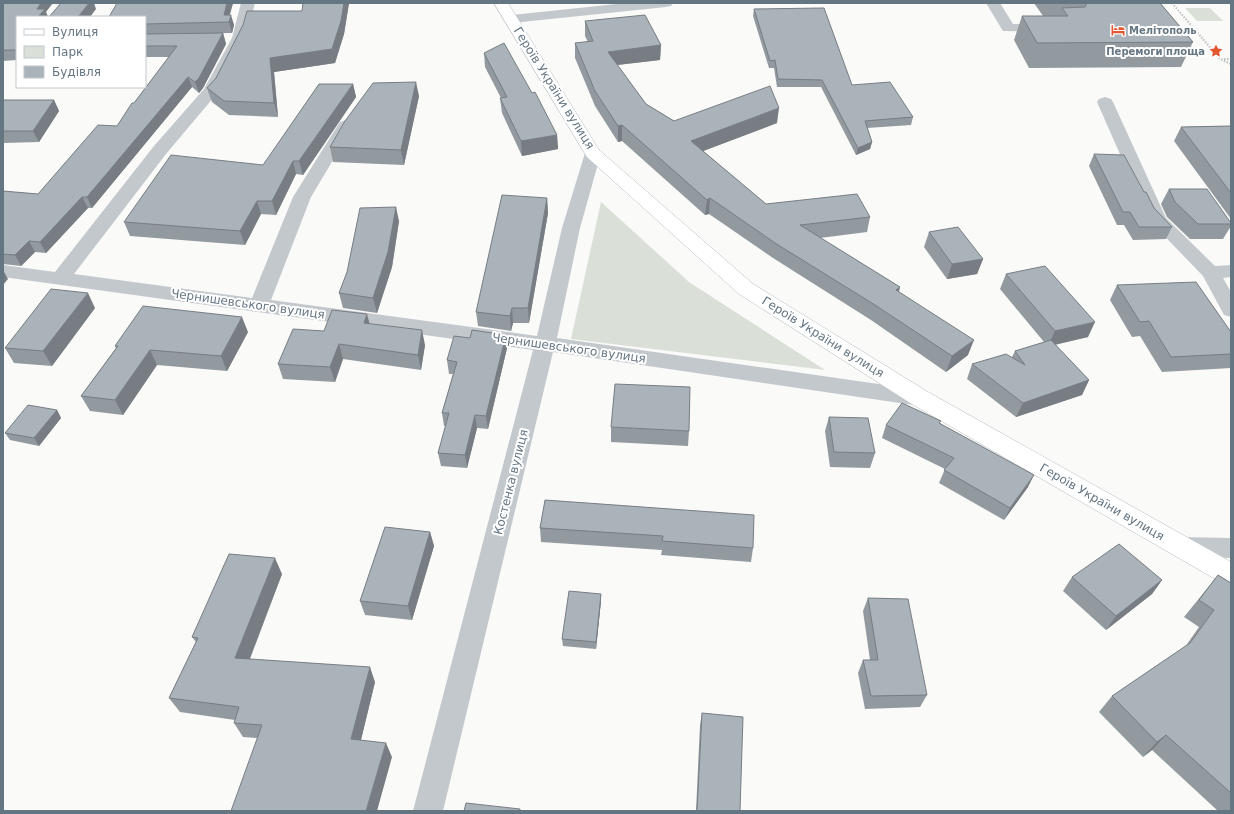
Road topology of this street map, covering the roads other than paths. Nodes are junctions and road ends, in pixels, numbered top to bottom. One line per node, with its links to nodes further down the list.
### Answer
1 (248, 3): 13 (street)
2 (501, 3): 5 (main road, Героїв України вулиця)
3 (666, 3): 5 (street)
4 (993, 3): 6 (street)
5 (512, 19): 9 (main road, Героїв України вулиця)
6 (1063, 28)
7 (1105, 102): 12 (street)
8 (356, 112): 14 (street)
9 (593, 153): 16 (street, Костенка вулиця); 17 (main road, Героїв України вулиця)
10 (3, 271): 13 (street, Чернишевського вулиця)
11 (1231, 271): 12 (street)
12 (1211, 273): 15 (street)
13 (60, 279): 14 (street, Чернишевського вулиця)
14 (259, 306): 16 (street, Чернишевського вулиця)
15 (1231, 310)
16 (545, 344): 17 (street, Чернишевського вулиця); 21 (street, Костенка вулиця)
17 (920, 398): 18 (main road, Героїв України вулиця)
18 (1181, 547): 19 (street); 20 (main road, Героїв України вулиця)
19 (1231, 548)
20 (1231, 575)
21 (428, 811)

